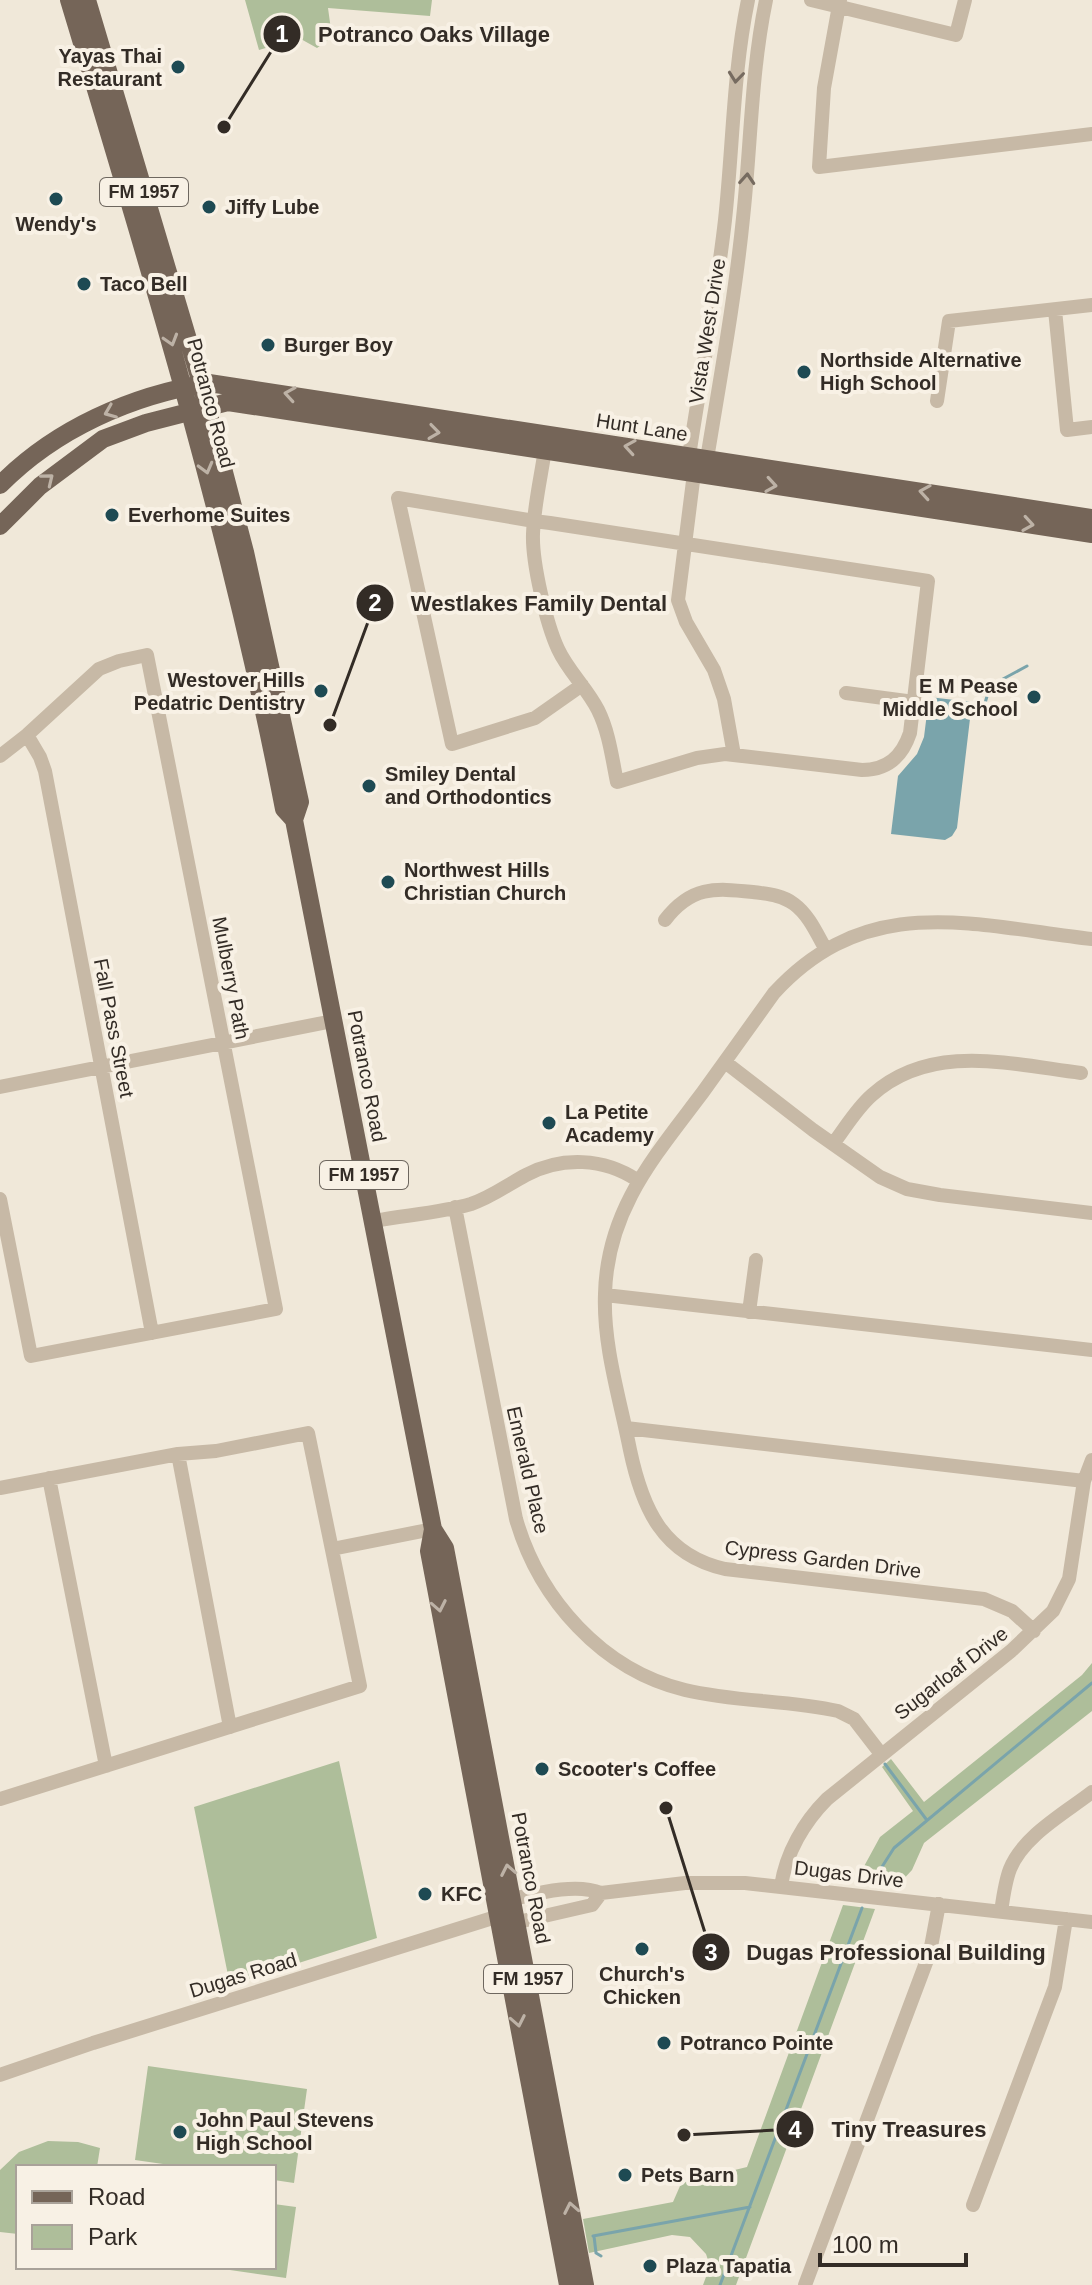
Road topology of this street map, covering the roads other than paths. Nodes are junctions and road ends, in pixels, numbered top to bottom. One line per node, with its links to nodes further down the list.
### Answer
1 (748, 0): 9 (street, Vista West Drive, one-way to 9)
2 (766, 0): 11 (street, Vista West Drive, one-way to 2)
3 (811, 0): 5 (street)
4 (965, 0): 5 (street)
5 (839, 3): 8 (street)
6 (76, 4): 7 (main road, Potranco Road / FM 1957); 10 (main road, Potranco Road / FM 1957)
7 (108, 129): 10 (main road); 14 (main road, Potranco Road / FM 1957, one-way to 14)
8 (1092, 134)
9 (725, 218): 11 (street); 17 (street, Vista West Drive)
10 (153, 220): 14 (main road, Potranco Road / FM 1957)
11 (743, 221): 19 (street, Vista West Drive)
12 (1092, 305): 13 (street)
13 (1055, 310): 15 (street); 21 (street)
14 (193, 387): 16 (main road, Potranco Road / FM 1957); 18 (main road, Hunt Lane, one-way to 14); 24 (main road, Hunt Lane, one-way to 24)
15 (937, 401)
16 (199, 408): 20 (main road, Hunt Lane); 26 (main road, Hunt Lane, one-way to 16); 29 (main road, Potranco Road / FM 1957)
17 (696, 411): 19 (street); 23 (street, Vista West Drive)
18 (403, 412): 20 (main road); 23 (main road, Hunt Lane, one-way to 18)
19 (714, 415): 23 (street, Vista West Drive)
20 (330, 417): 22 (main road, Hunt Lane, one-way to 22)
21 (1092, 427)
22 (545, 449): 23 (main road, Hunt Lane); 25 (street)
23 (697, 463): 27 (main road, Hunt Lane); 28 (street)
24 (0, 485)
25 (534, 521): 28 (street); 33 (street); 33 (street)
26 (0, 526)
27 (1088, 526)
28 (685, 544): 35 (street); 37 (street)
29 (237, 554): 30 (main road, Potranco Road / FM 1957); 31 (main road, Potranco Road / FM 1957)
30 (234, 576): 31 (main road); 32 (main road, Potranco Road / FM 1957)
31 (268, 652): 39 (main road, Potranco Road / FM 1957)
32 (255, 671): 39 (main road); 40 (main road, Potranco Road / FM 1957)
33 (582, 685): 37 (street)
34 (846, 693): 35 (street)
35 (914, 702): 37 (street)
36 (27, 735): 38 (street); 45 (street, Mulberry Path); 47 (street, Fall Pass Street)
37 (734, 755)
38 (0, 756)
39 (294, 775): 40 (main road, Potranco Road / FM 1957)
40 (294, 820): 44 (main road, Potranco Road / FM 1957)
41 (665, 920): 43 (street)
42 (1092, 939): 43 (street, Cypress Garden Drive)
43 (826, 950): 46 (street, Cypress Garden Drive)
44 (333, 1021): 45 (street); 55 (main road, Potranco Road / FM 1957)
45 (223, 1044): 47 (street); 59 (street, Mulberry Path)
46 (725, 1062): 50 (street); 51 (street, Cypress Garden Drive)
47 (101, 1067): 49 (street); 59 (street, Fall Pass Street)
48 (1081, 1073): 50 (street)
49 (0, 1087)
50 (833, 1144): 54 (street)
51 (637, 1180): 53 (street); 57 (street, Cypress Garden Drive)
52 (0, 1199): 59 (street)
53 (455, 1207): 55 (street); 71 (street, Emerald Place)
54 (1092, 1213)
55 (374, 1221): 67 (main road, Potranco Road / FM 1957)
56 (756, 1260): 58 (street)
57 (605, 1295): 58 (street); 61 (street, Cypress Garden Drive)
58 (749, 1312): 60 (street)
59 (152, 1333)
60 (1092, 1350)
61 (626, 1428): 65 (street); 69 (street, Cypress Garden Drive)
62 (178, 1454): 64 (street); 68 (street); 70 (street)
63 (1092, 1460): 65 (street, Sugarloaf Drive)
64 (49, 1478): 66 (street); 72 (street)
65 (1084, 1481): 69 (street, Sugarloaf Drive)
66 (0, 1488)
67 (433, 1529): 68 (street); 77 (main road, Potranco Road / FM 1957, one-way to 67); 80 (main road, Potranco Road / FM 1957, one-way to 80)
68 (332, 1549): 70 (street)
69 (1034, 1631): 71 (street, Sugarloaf Drive)
70 (230, 1727): 72 (street)
71 (881, 1754): 75 (street, Sugarloaf Drive)
72 (106, 1766): 74 (street)
73 (1092, 1792): 79 (street)
74 (0, 1799)
75 (781, 1886): 76 (street, Dugas Drive); 78 (street, Dugas Drive)
76 (601, 1893): 77 (street, Dugas Drive); 82 (street, Dugas Drive)
77 (513, 1899): 80 (street); 82 (main road, Potranco Road / FM 1957)
78 (939, 1904): 79 (street, Dugas Drive); 88 (street)
79 (1001, 1912): 81 (street, Dugas Drive)
80 (499, 1916): 82 (street); 84 (street, Dugas Road); 86 (main road, Potranco Road / FM 1957, one-way to 86)
81 (1066, 1919): 83 (street, Dugas Drive); 85 (street)
82 (518, 1922): 87 (main road, Potranco Road / FM 1957, one-way to 82)
83 (1092, 1922)
84 (0, 2075)
85 (973, 2205)
86 (568, 2285)
87 (585, 2285)
88 (805, 2285)

